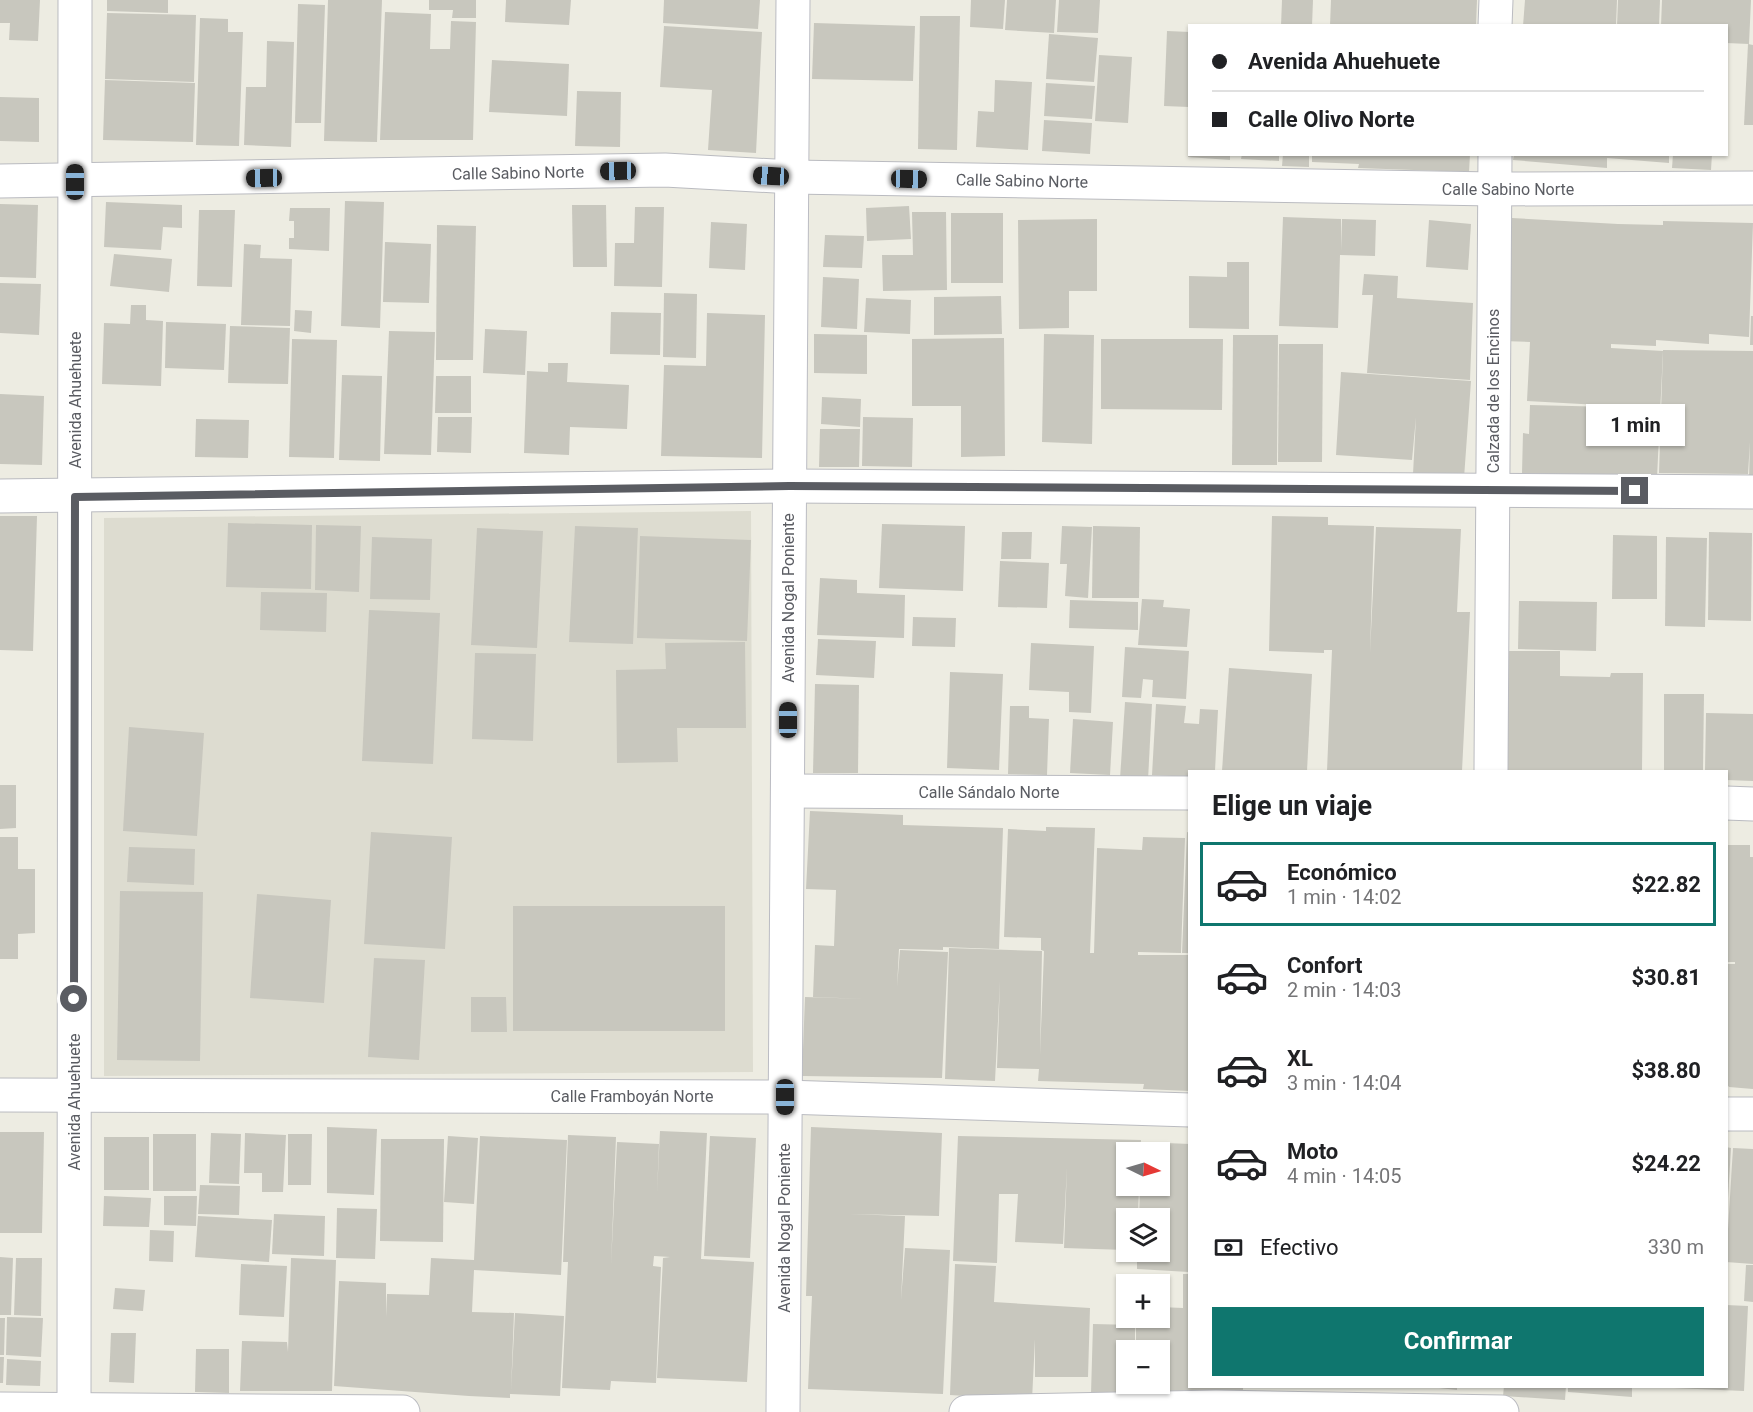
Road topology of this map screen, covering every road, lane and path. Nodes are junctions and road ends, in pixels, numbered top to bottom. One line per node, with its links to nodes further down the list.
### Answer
1 (75, 0): 8 (street, Avenida Ahuehuete)
2 (793, 0): 6 (street, Avenida Nogal Poniente)
3 (1496, 0): 4 (street)
4 (1495, 24)
5 (1495, 156): 10 (street, Calzada de los Encinos)
6 (792, 177): 8 (street, Calle Sabino Norte); 10 (street, Calle Sabino Norte); 11 (street, Avenida Nogal Poniente)
7 (0, 181): 8 (street, Calle Sabino Norte)
8 (75, 182): 15 (street, Avenida Ahuehuete)
9 (1753, 188): 10 (street, Calle Sabino Norte)
10 (1494, 189): 12 (street, Calzada de los Encinos)
11 (789, 486): 12 (street); 15 (street); 17 (street, Avenida Nogal Poniente)
12 (1493, 489): 13 (street); 16 (street, Calzada de los Encinos)
13 (1753, 492)
14 (0, 496): 15 (street)
15 (75, 497): 22 (street, Avenida Ahuehuete)
16 (1491, 770)
17 (788, 791): 18 (street, Calle Sándalo Norte); 23 (street, Avenida Nogal Poniente)
18 (1188, 793)
19 (1728, 803): 20 (street)
20 (1753, 804)
21 (0, 1095): 22 (street, Calle Framboyán Norte)
22 (74, 1095): 23 (street, Calle Framboyán Norte); 29 (street, Avenida Ahuehuete)
23 (785, 1097): 24 (street, Calle Framboyán Norte); 31 (street, Avenida Nogal Poniente)
24 (1188, 1110)
25 (1728, 1114): 26 (street)
26 (1753, 1114)
27 (1488, 1388): 33 (street)
28 (0, 1409): 29 (street)
29 (74, 1410): 30 (street)
30 (403, 1412)
31 (783, 1412)
32 (966, 1412): 33 (street)
33 (1488, 1412): 34 (street)
34 (1502, 1412)

